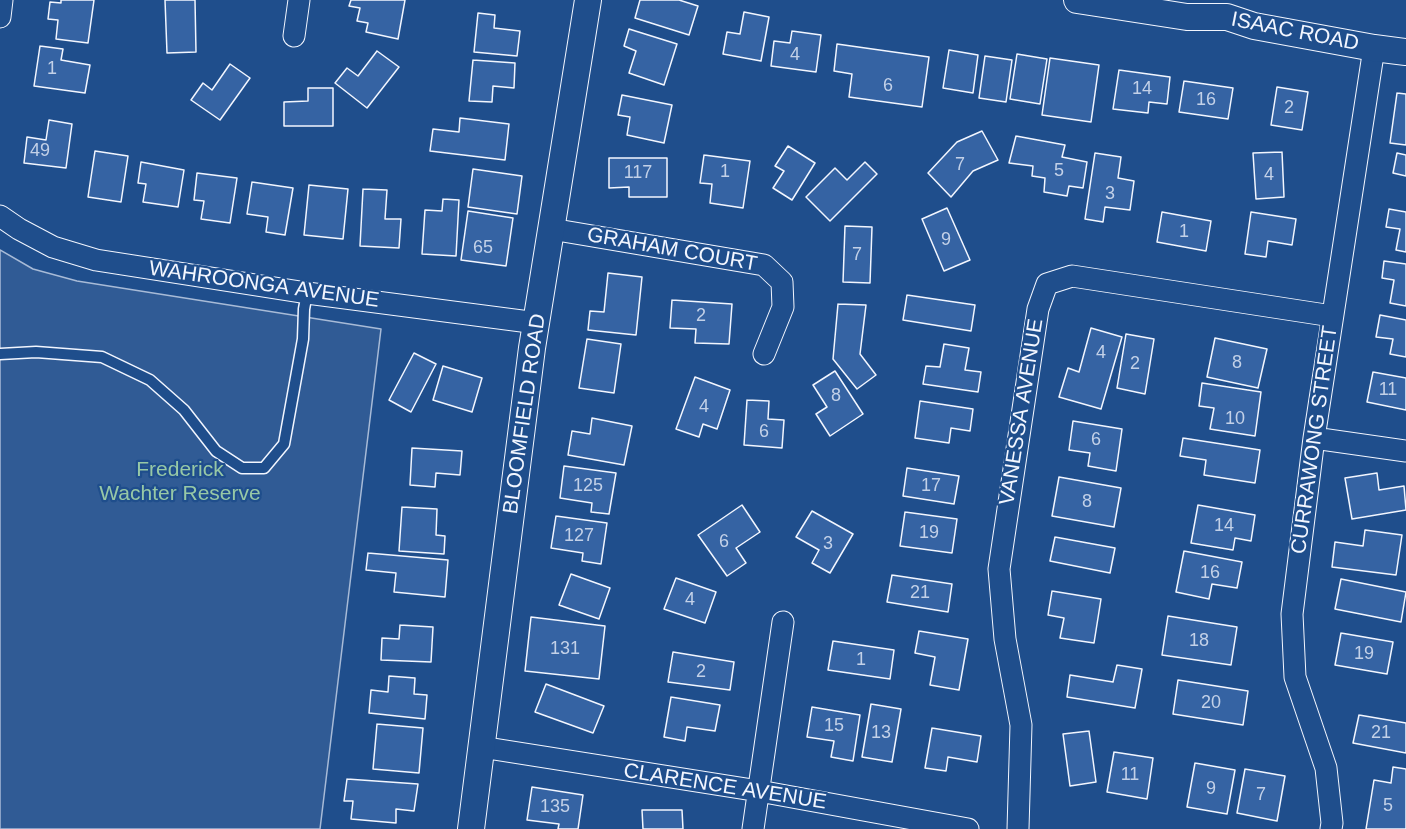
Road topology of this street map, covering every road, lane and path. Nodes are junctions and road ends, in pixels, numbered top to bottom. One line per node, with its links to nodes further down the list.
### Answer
1 (2, 0): 6 (street)
2 (299, 0): 7 (street)
3 (588, 0): 11 (street, BLOOMFIELD ROAD)
4 (1077, 0): 5 (street, ISAAC ROAD)
5 (1229, 9): 8 (street, ISAAC ROAD)
6 (0, 17)
7 (294, 36)
8 (1374, 48): 9 (street, ISAAC ROAD); 13 (street, CURRAWONG STREET)
9 (1406, 52)
10 (0, 216): 12 (street, WAHROONGA AVENUE)
11 (551, 229): 14 (street, BLOOMFIELD ROAD); 16 (street, GRAHAM COURT)
12 (307, 293): 14 (street, WAHROONGA AVENUE); 15 (lane)
13 (1332, 315): 17 (street, CURRAWONG STREET); 25 (street, VANESSA AVENUE)
14 (537, 323): 20 (street, BLOOMFIELD ROAD)
15 (0, 354)
16 (764, 354)
17 (1314, 438): 18 (street); 26 (street, CURRAWONG STREET)
18 (1406, 451)
19 (783, 622): 21 (street)
20 (481, 747): 21 (street, CLARENCE AVENUE); 22 (street, BLOOMFIELD ROAD)
21 (759, 791): 23 (street); 24 (street, CLARENCE AVENUE)
22 (471, 829)
23 (753, 829)
24 (968, 829)
25 (1018, 829)
26 (1331, 829)

